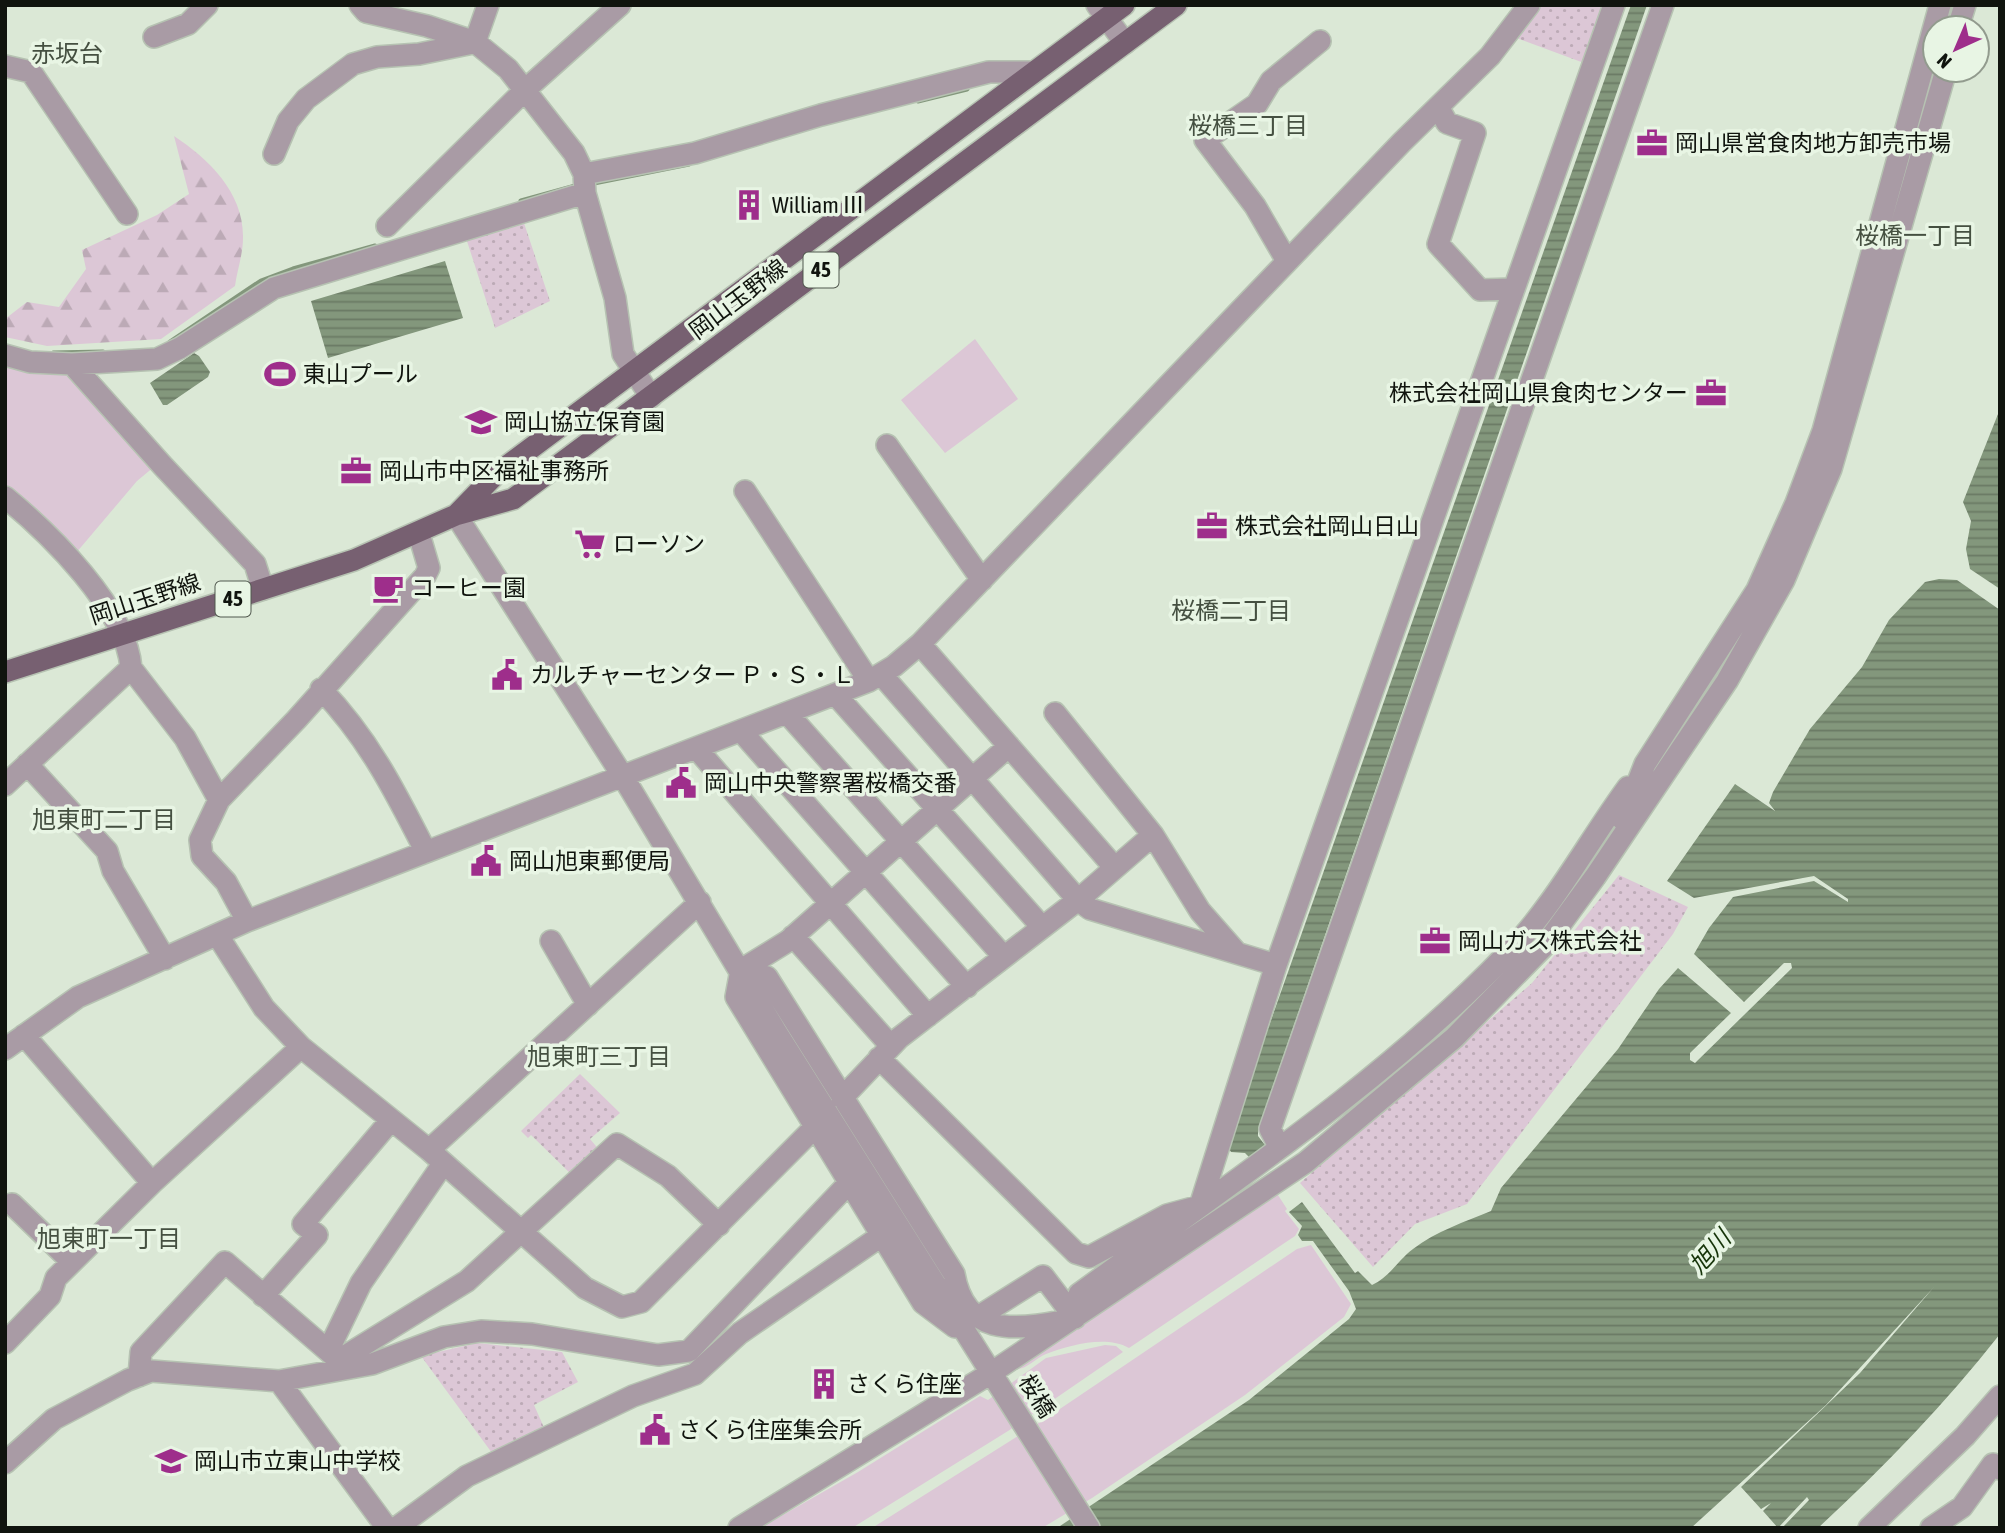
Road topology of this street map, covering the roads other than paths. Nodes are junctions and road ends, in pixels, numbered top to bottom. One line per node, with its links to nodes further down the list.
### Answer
1 (207, 5): 12 (street)
2 (360, 5): 14 (street)
3 (488, 5): 14 (street)
4 (620, 5): 19 (street)
5 (1124, 5): 11 (main road, 岡山玉野線 / 45)
6 (1176, 5): 15 (main road, 岡山玉野線 / 45)
7 (1529, 5): 20 (street)
8 (1614, 5): 26 (street)
9 (1663, 5): 86 (street)
10 (1940, 5): 51 (street)
11 (1102, 12): 15 (street); 17 (main road, 岡山玉野線 / 45)
12 (154, 37)
13 (1320, 41): 25 (street)
14 (475, 42): 19 (street); 21 (street)
15 (1125, 43): 30 (main road, 岡山玉野線 / 45)
16 (5, 66): 23 (street)
17 (1032, 72): 22 (street); 29 (main road, 岡山玉野線 / 45)
18 (1942, 84): 60 (street)
19 (525, 90): 22 (street); 24 (street)
20 (1437, 107): 25 (street); 26 (street)
21 (274, 153)
22 (584, 185): 28 (street); 29 (street)
23 (127, 214)
24 (387, 226)
25 (1287, 261): 36 (street)
26 (1514, 289): 74 (street)
27 (5, 355): 28 (street)
28 (72, 364): 37 (street)
29 (633, 373): 30 (street); 34 (main road, 岡山玉野線 / 45)
30 (651, 397): 34 (main road, 岡山玉野線 / 45)
31 (887, 446): 36 (street)
32 (745, 492): 42 (street)
33 (5, 497): 38 (street)
34 (456, 515): 35 (main road, 岡山玉野線 / 45); 52 (street)
35 (419, 534): 37 (main road, 岡山玉野線 / 45); 43 (street)
36 (982, 580): 39 (street)
37 (262, 589): 38 (main road, 岡山玉野線 / 45)
38 (122, 634): 40 (street); 41 (main road, 岡山玉野線 / 45)
39 (920, 644): 42 (street); 48 (street)
40 (131, 668): 50 (street); 55 (street)
41 (5, 672)
42 (875, 677): 44 (street); 53 (street)
43 (321, 689): 55 (street); 59 (street)
44 (835, 694): 45 (street); 56 (street)
45 (788, 713): 47 (street); 58 (street)
46 (1055, 713): 57 (street)
47 (741, 731): 49 (street); 62 (street)
48 (1009, 746): 53 (street); 61 (street)
49 (697, 749): 52 (street); 65 (street)
50 (27, 764): 54 (street); 73 (street)
51 (1645, 764): 60 (street); 86 (street)
52 (622, 775): 59 (street); 64 (street)
53 (971, 778): 56 (street); 63 (street)
54 (5, 785)
55 (219, 800): 66 (street)
56 (937, 809): 58 (street); 67 (street)
57 (1153, 835): 61 (street); 71 (street)
58 (901, 840): 62 (street); 72 (street)
59 (426, 852): 66 (street)
60 (1610, 855): 99 (street)
61 (1115, 868): 63 (street)
62 (865, 872): 65 (street); 76 (street)
63 (1078, 900): 67 (street); 71 (street)
64 (700, 902): 75 (street); 77 (street)
65 (830, 904): 69 (street); 78 (street)
66 (247, 921): 68 (street)
67 (1042, 927): 72 (street)
68 (218, 936): 73 (street); 80 (street)
69 (793, 936): 75 (street); 82 (street)
70 (551, 941): 77 (street)
71 (1238, 953): 74 (street)
72 (1004, 957): 76 (street)
73 (165, 959): 79 (street)
74 (1276, 965): 91 (street)
75 (741, 970): 83 (street); 85 (street); 96 (street)
76 (967, 987): 78 (street)
77 (588, 1005): 87 (street)
78 (928, 1016): 82 (street)
79 (24, 1035): 81 (street); 88 (street)
80 (301, 1047): 84 (street); 88 (street)
81 (5, 1049)
82 (885, 1052): 83 (street); 91 (street)
83 (842, 1098): 96 (street)
84 (391, 1120): 87 (street); 97 (street)
85 (815, 1127): 89 (street); 92 (street)
86 (1280, 1148): 91 (street)
87 (436, 1157): 93 (street); 102 (street)
88 (152, 1183): 95 (street)
89 (849, 1183): 94 (street); 102 (street)
90 (12, 1204): 95 (street)
91 (1200, 1206): 99 (street)
92 (719, 1226): 93 (street); 93 (street)
93 (520, 1231): 102 (street)
94 (881, 1237): 100 (street); 110 (street)
95 (72, 1262): 101 (street)
96 (948, 1293): 98 (street); 100 (street, 桜橋)
97 (263, 1296): 102 (street); 104 (street)
98 (978, 1317): 99 (street); 99 (street)
99 (1074, 1318): 103 (street)
100 (968, 1337): 103 (street, 桜橋)
101 (5, 1343)
102 (339, 1359): 105 (street)
103 (991, 1373): 111 (street); 112 (street, 桜橋)
104 (139, 1376): 105 (street); 107 (street)
105 (279, 1381): 109 (street)
106 (2000, 1396): 113 (street)
107 (5, 1463)
108 (2000, 1469): 114 (street)
109 (387, 1528)
110 (396, 1528)
111 (739, 1528)
112 (1089, 1528)
113 (1869, 1528)
114 (1931, 1528)

